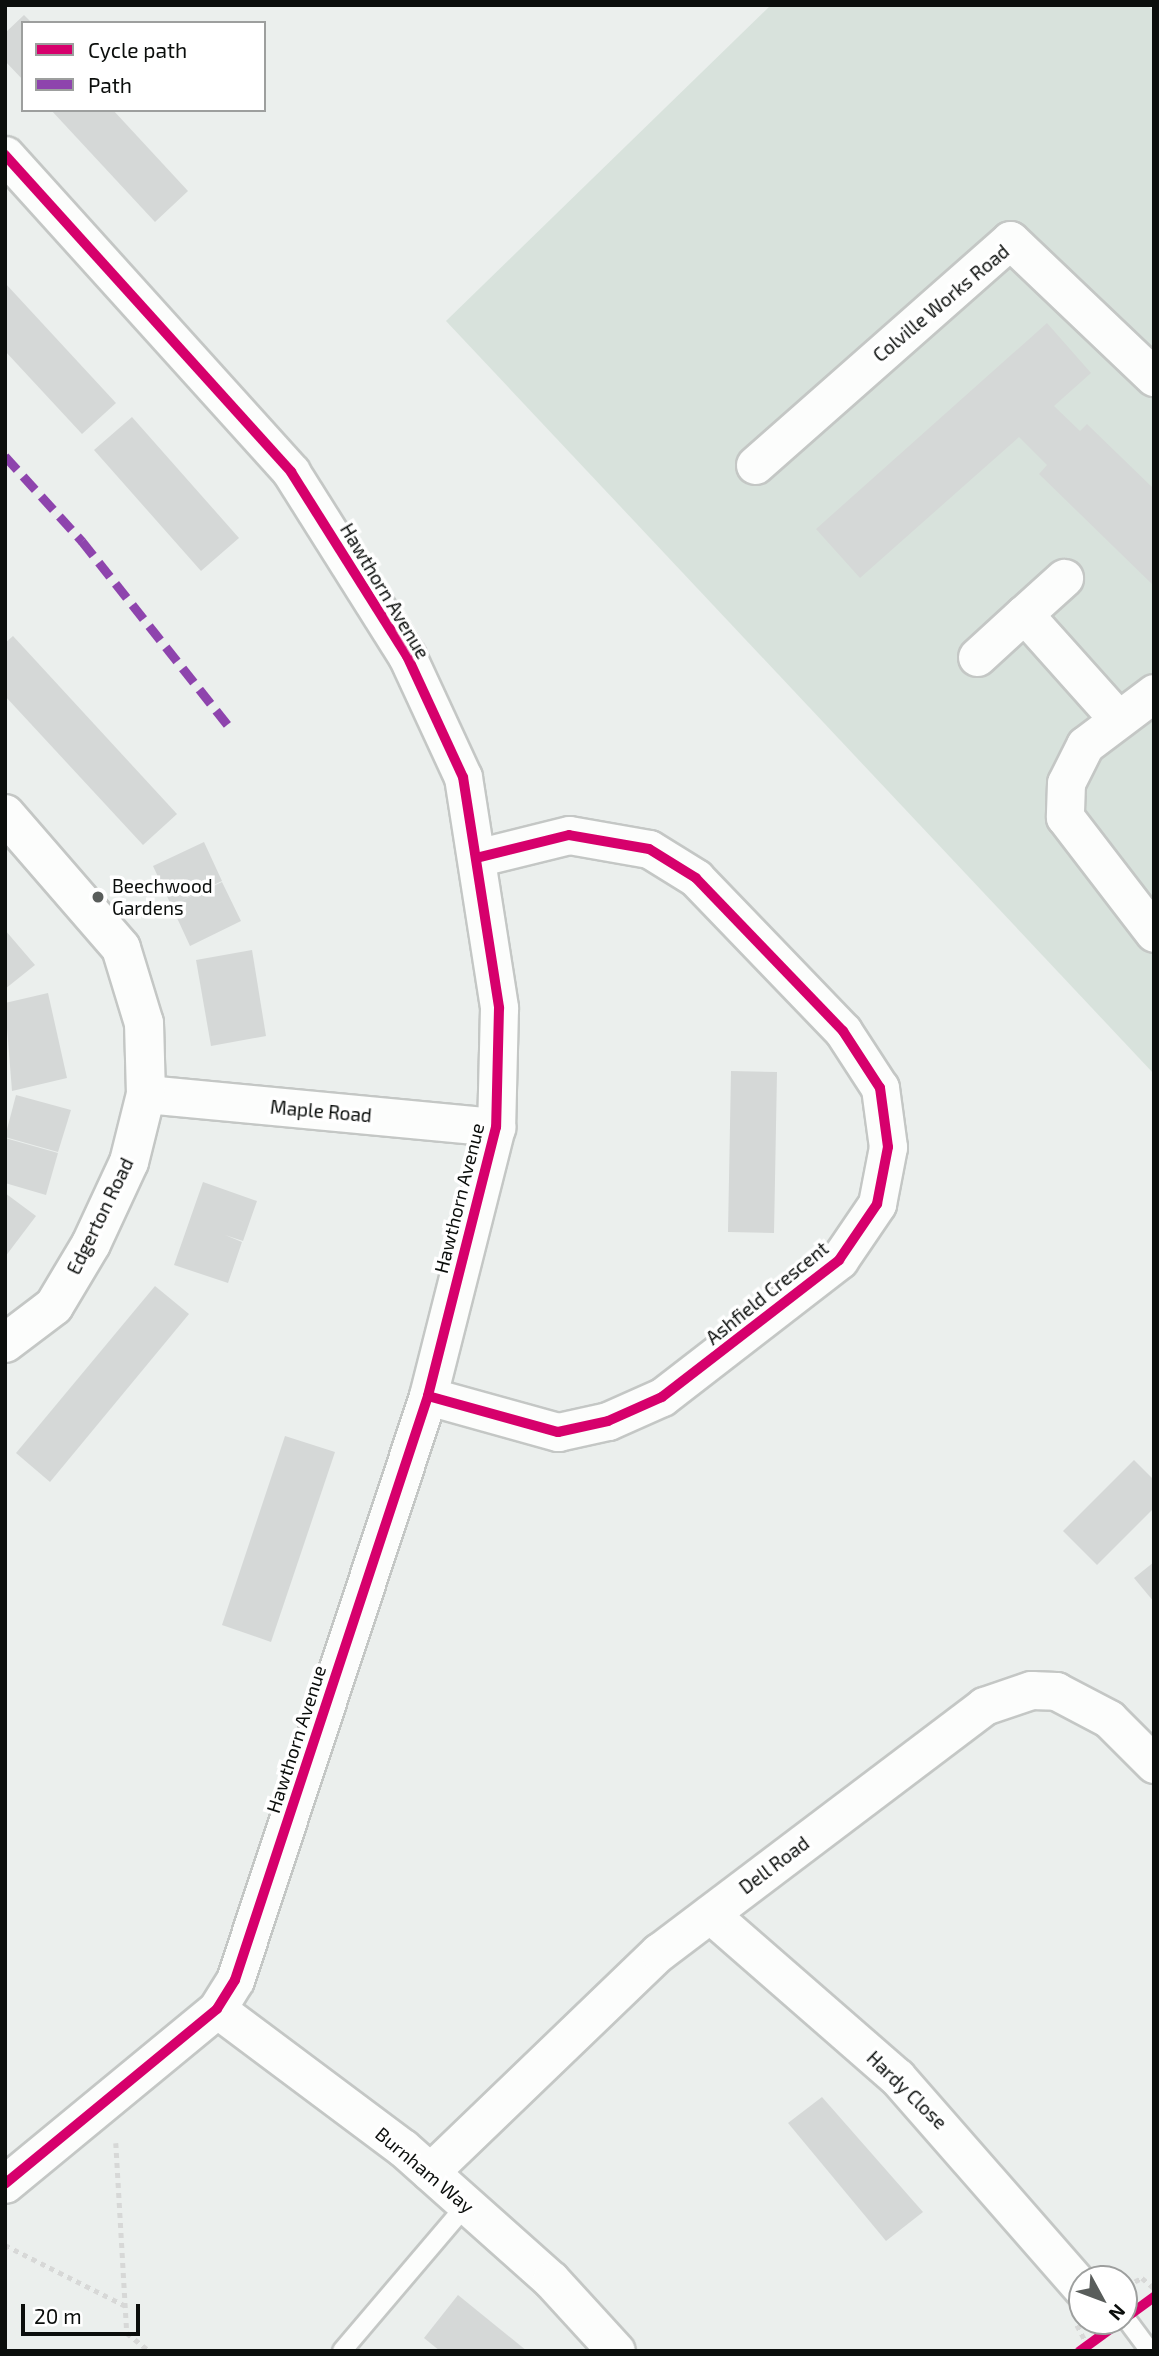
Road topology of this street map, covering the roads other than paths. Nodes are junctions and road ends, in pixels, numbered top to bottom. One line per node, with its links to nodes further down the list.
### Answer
1 (5, 155): 10 (street, Hawthorn Avenue)
2 (1154, 377): 3 (street, Colville Works Road)
3 (755, 465)
4 (1064, 578): 5 (street)
5 (1024, 614): 6 (street); 8 (street)
6 (978, 657)
7 (1154, 693): 8 (street)
8 (1117, 718): 11 (street)
9 (5, 814): 12 (street, Edgerton Road)
10 (480, 858): 13 (street, Hawthorn Avenue); 15 (street, Ashfield Crescent)
11 (1154, 933)
12 (146, 1094): 13 (street, Maple Road); 14 (street, Edgerton Road)
13 (496, 1127): 15 (street, Hawthorn Avenue)
14 (5, 1343)
15 (428, 1396): 18 (street, Hawthorn Avenue)
16 (1154, 1764): 17 (street, Dell Road)
17 (710, 1914): 19 (street, Dell Road); 22 (street, Hardy Close)
18 (217, 2008): 19 (street, Burnham Way); 20 (street, Hawthorn Avenue)
19 (430, 2172): 21 (street, Burnham Way)
20 (5, 2184)
21 (467, 2204): 24 (lane); 25 (street, Burnham Way)
22 (1068, 2272)
23 (1138, 2335): 26 (lane)
24 (342, 2351)
25 (616, 2351)
26 (1150, 2351)

